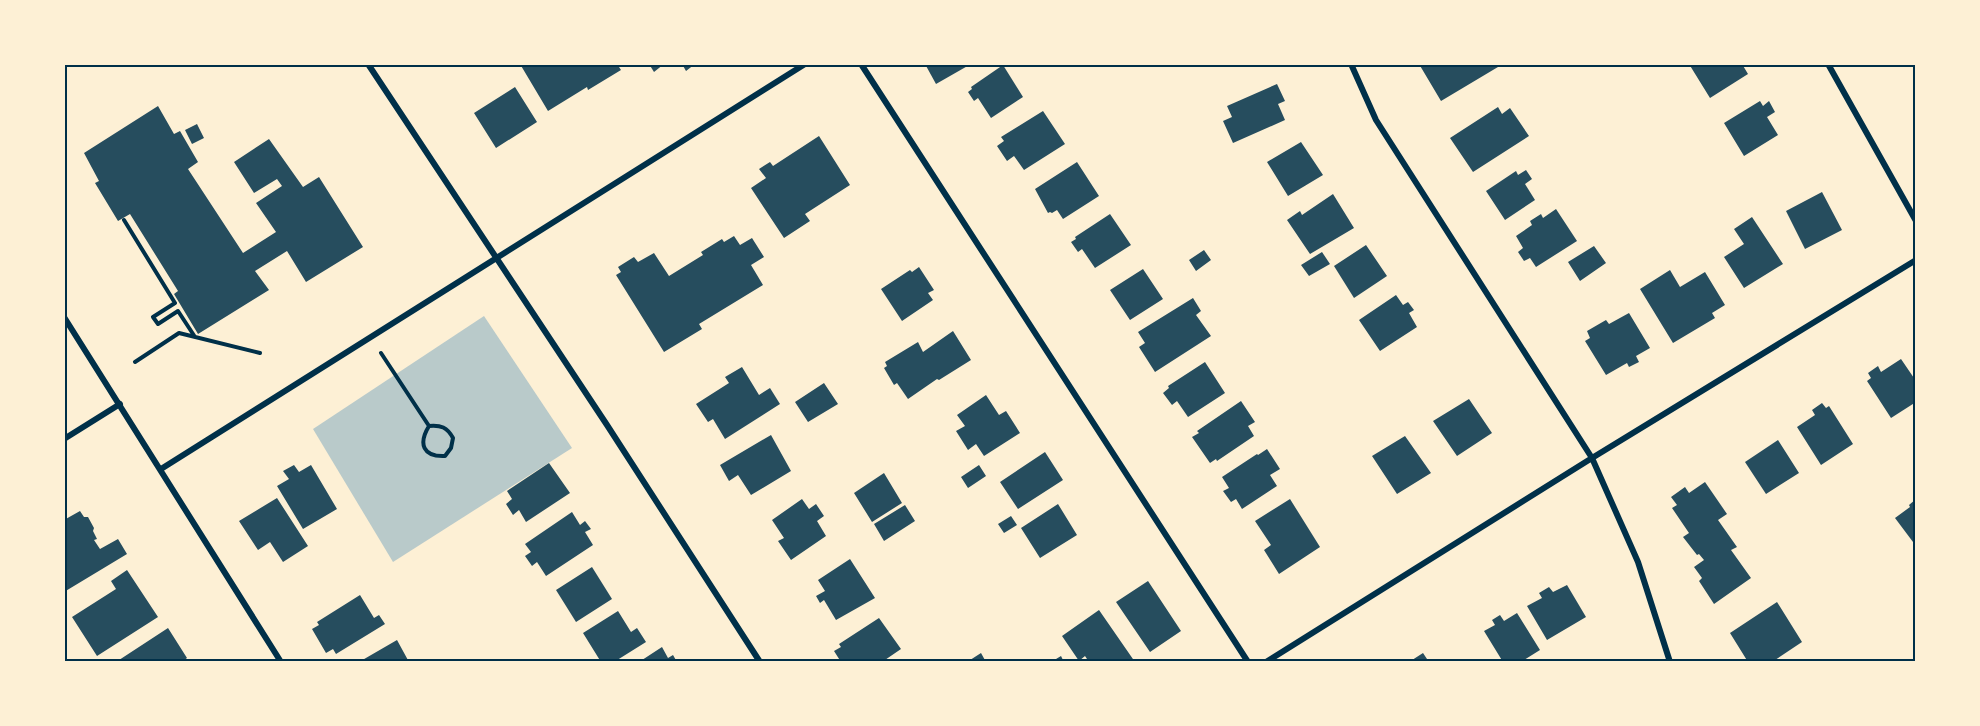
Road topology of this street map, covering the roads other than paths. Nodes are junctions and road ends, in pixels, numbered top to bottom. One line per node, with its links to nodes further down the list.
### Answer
1 (368, 64): 7 (street)
2 (805, 64): 7 (street)
3 (861, 64): 16 (street)
4 (1351, 64): 12 (street)
5 (1828, 64): 6 (street)
6 (1916, 220)
7 (497, 258): 13 (street); 15 (street)
8 (1916, 260): 12 (street)
9 (64, 317): 10 (street)
10 (120, 404): 11 (street); 13 (street)
11 (64, 439)
12 (1592, 458): 17 (street); 18 (street)
13 (161, 469): 14 (street)
14 (281, 662)
15 (760, 662)
16 (1248, 662)
17 (1266, 662)
18 (1670, 662)

